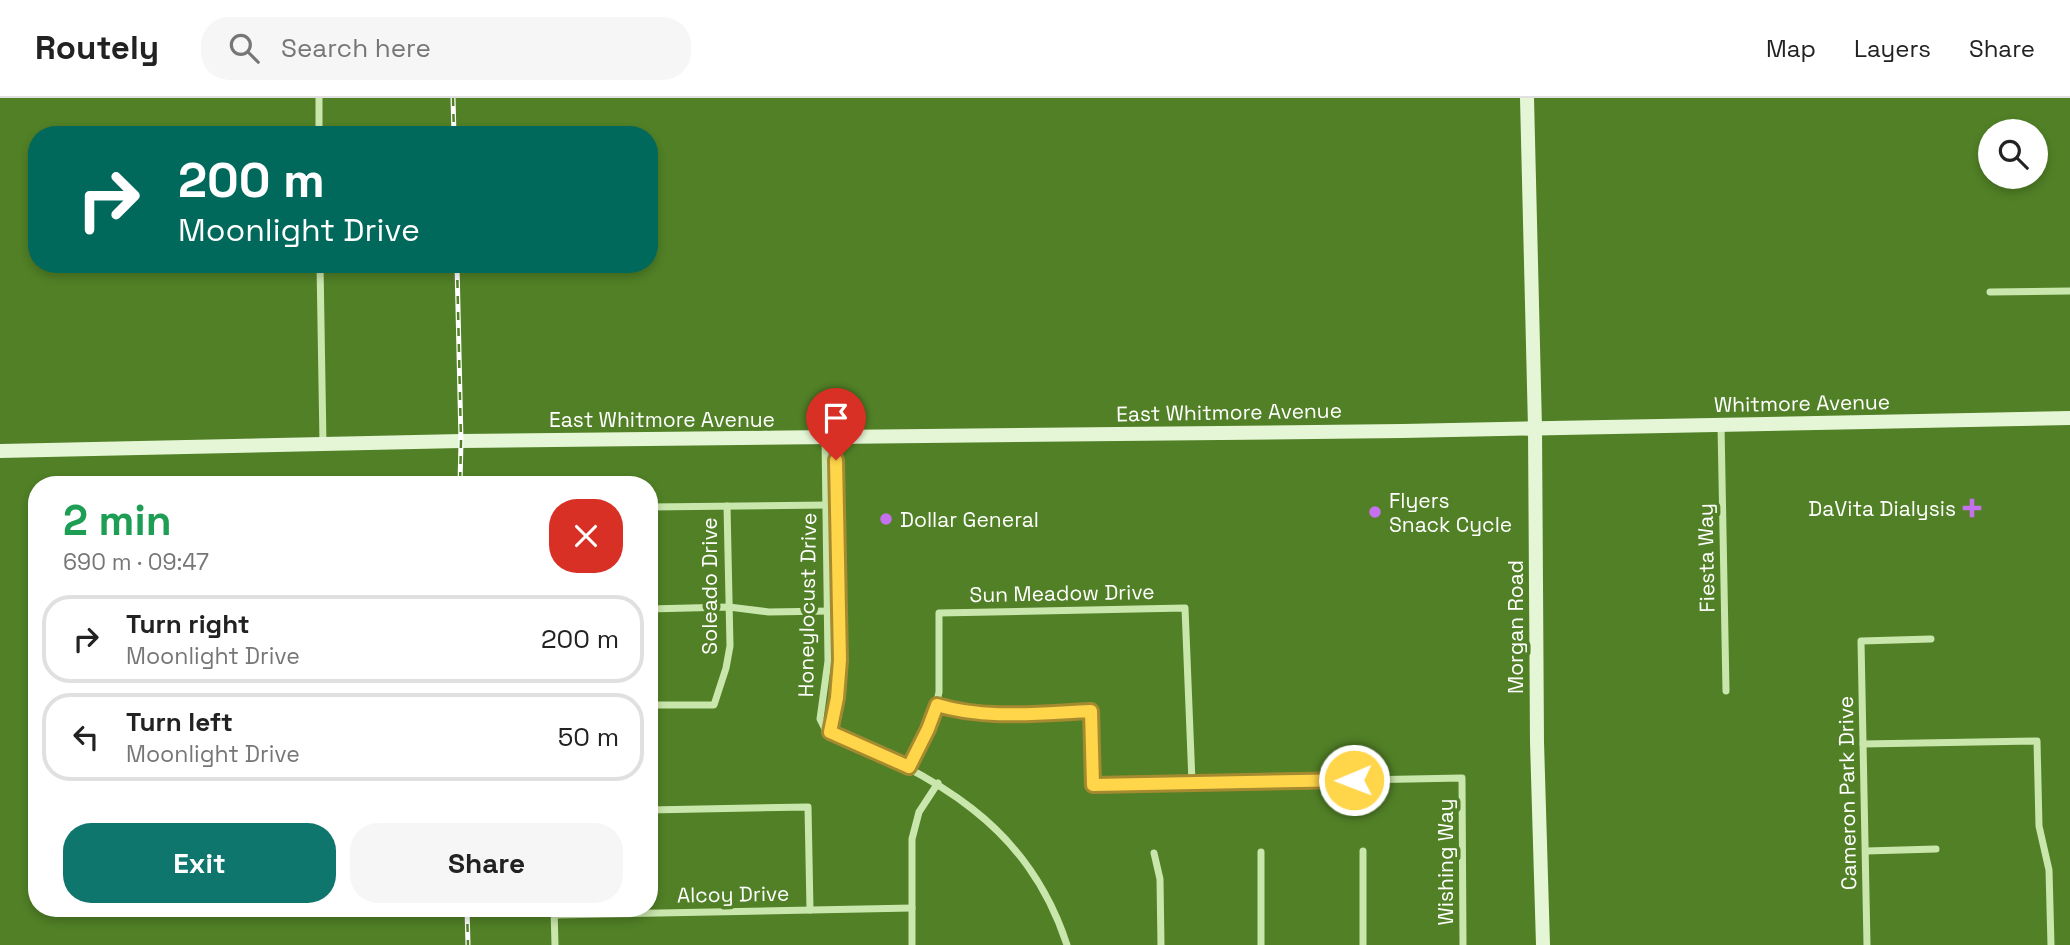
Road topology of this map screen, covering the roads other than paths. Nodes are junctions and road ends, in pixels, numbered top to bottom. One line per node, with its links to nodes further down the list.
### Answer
1 (318, 98): 3 (street)
2 (1527, 98): 9 (main road, Morgan Road)
3 (319, 126)
4 (320, 273): 11 (street)
5 (2070, 291): 6 (street)
6 (1990, 292)
7 (2070, 418): 8 (main road, Whitmore Avenue)
8 (1721, 425): 9 (main road, Whitmore Avenue); 22 (street, Fiesta Way)
9 (1535, 428): 10 (main road, East Whitmore Avenue); 47 (main road, Morgan Road)
10 (831, 438): 11 (main road, East Whitmore Avenue); 13 (street, Honeylocust Drive); 14 (street, Honeylocust Drive)
11 (323, 445): 12 (main road, East Whitmore Avenue)
12 (0, 451)
13 (826, 505): 14 (street); 15 (street); 19 (street, Honeylocust Drive)
14 (837, 505): 20 (street, Honeylocust Drive)
15 (727, 506): 16 (street); 17 (street, Soleado Drive)
16 (658, 507)
17 (729, 607): 18 (street); 19 (street); 23 (street, Soleado Drive)
18 (658, 608)
19 (827, 611): 20 (street); 25 (street, Honeylocust Drive)
20 (839, 611): 25 (street, Honeylocust Drive)
21 (1931, 639): 26 (street, Cameron Park Drive)
22 (1726, 691)
23 (658, 705)
24 (937, 705): 27 (street); 28 (street); 28 (street, Sun Meadow Drive)
25 (827, 730): 27 (street)
26 (1863, 744): 33 (street, Cameron Park Drive); 49 (street)
27 (909, 767): 29 (street)
28 (1192, 782): 46 (street, Wishing Way)
29 (938, 783): 36 (street); 42 (street)
30 (658, 810): 37 (street)
31 (1936, 849): 33 (street)
32 (1363, 851): 45 (street)
33 (1866, 851): 48 (street, Cameron Park Drive)
34 (1261, 852): 44 (street)
35 (1154, 853): 43 (street)
36 (912, 908): 37 (street, Alcoy Drive); 41 (street)
37 (810, 910): 38 (street, Alcoy Drive)
38 (658, 911)
39 (554, 917): 40 (street)
40 (555, 945)
41 (912, 945)
42 (1067, 945)
43 (1161, 945)
44 (1261, 945)
45 (1363, 945)
46 (1463, 945)
47 (1542, 945)
48 (1867, 945)
49 (2051, 945)

